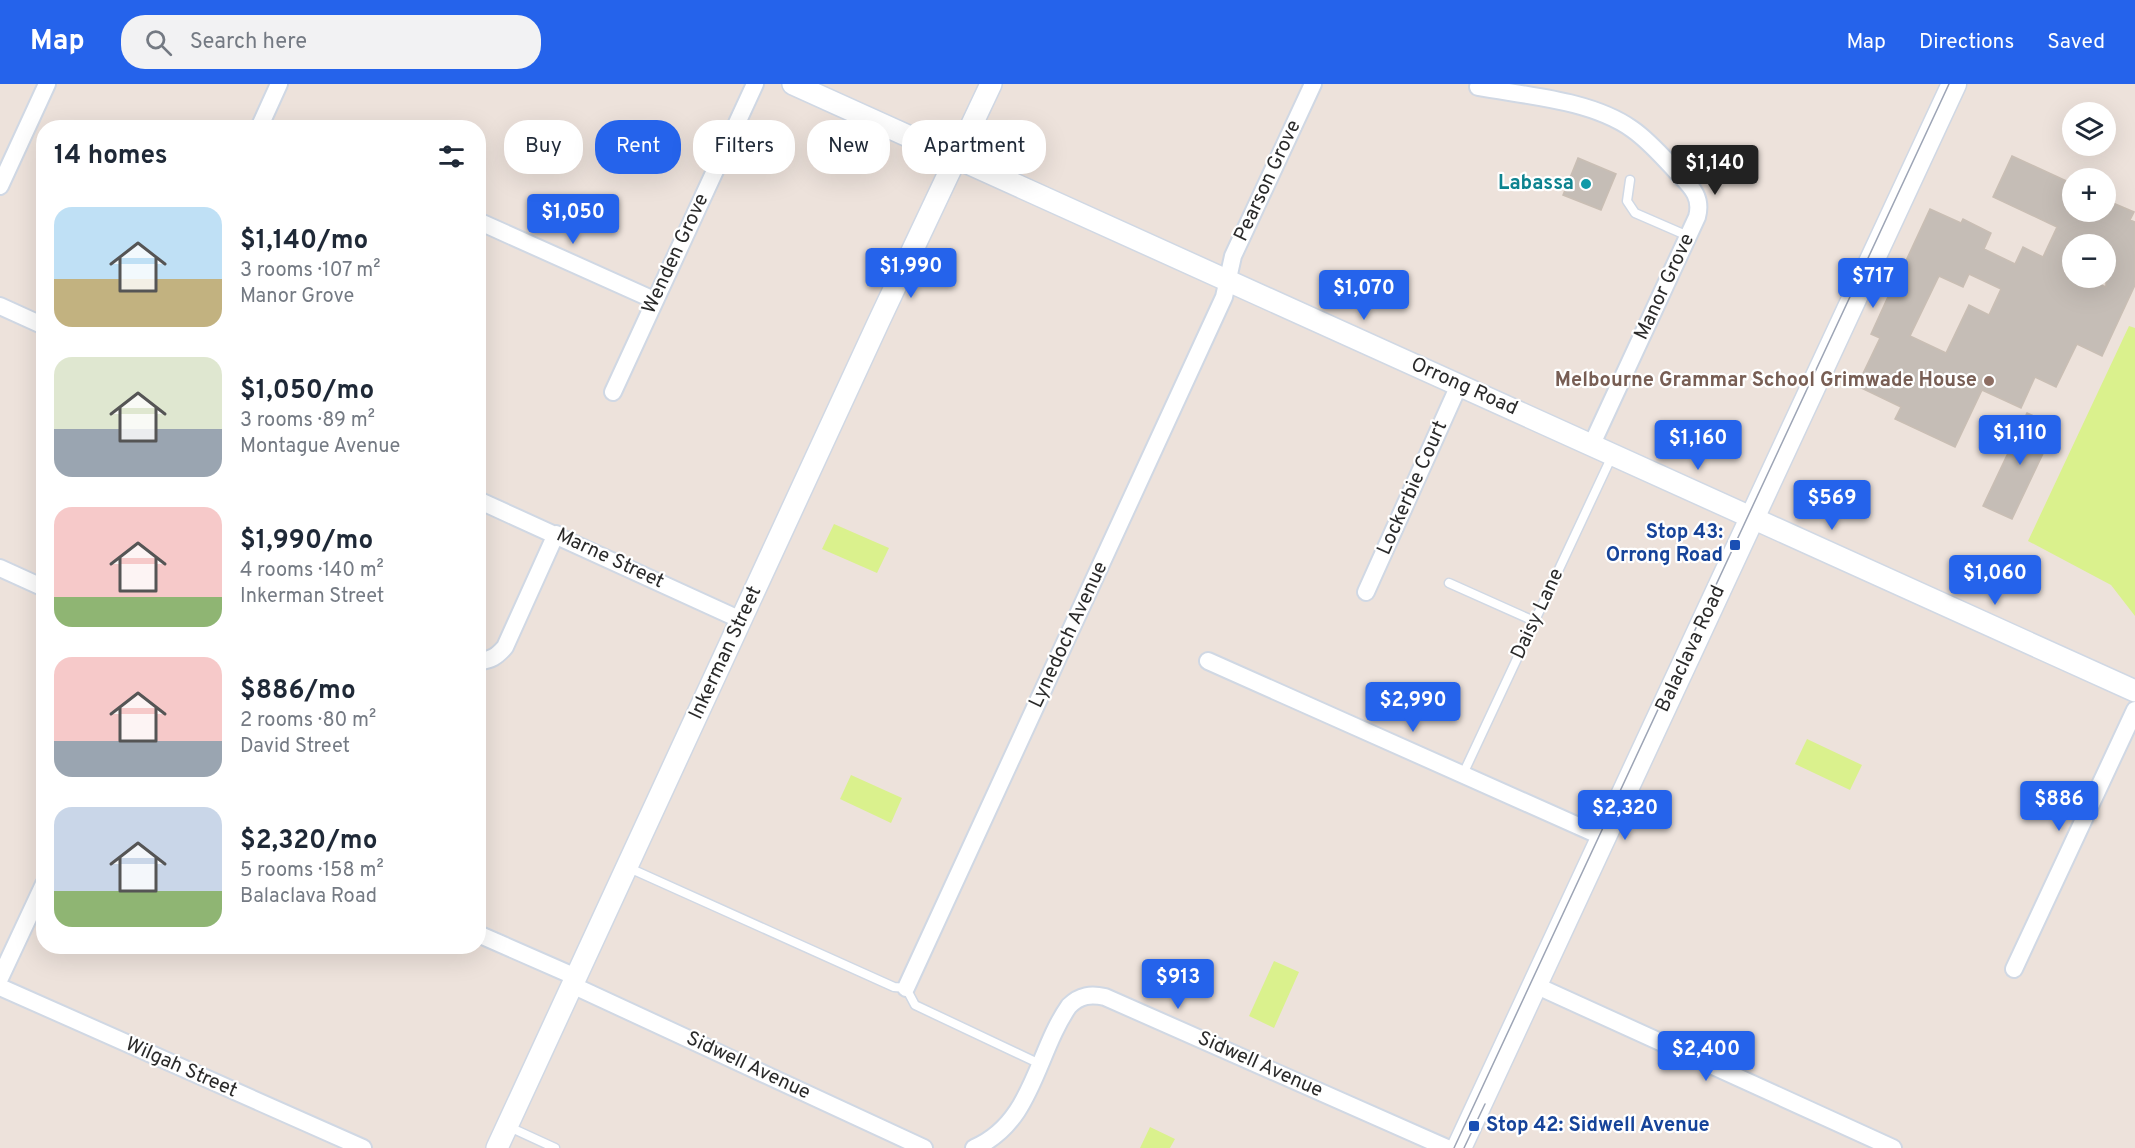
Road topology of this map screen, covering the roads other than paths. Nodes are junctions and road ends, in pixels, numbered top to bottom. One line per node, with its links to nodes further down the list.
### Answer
1 (47, 84): 15 (street)
2 (279, 84): 9 (street)
3 (755, 84): 19 (street, Wenden Grove)
4 (793, 84): 11 (street, Orrong Road)
5 (991, 84): 10 (street, Inkerman Street)
6 (1313, 84): 18 (street, Pearson Grove)
7 (1954, 84): 27 (main road, Balaclava Road)
8 (1478, 87): 17 (street, Manor Grove)
9 (266, 120)
10 (974, 120)
11 (902, 133)
12 (949, 174): 33 (street, Inkerman Street)
13 (992, 174): 18 (street, Orrong Road)
14 (1630, 180): 17 (lane)
15 (0, 186)
16 (486, 225): 19 (street)
17 (1688, 236): 24 (street, Manor Grove)
18 (1227, 280): 22 (street, Orrong Road); 49 (street, Lynedoch Avenue)
19 (654, 300): 23 (street, Wenden Grove)
20 (0, 306): 21 (street)
21 (36, 322)
22 (1459, 385): 24 (street, Orrong Road); 32 (street, Lockerbie Court)
23 (613, 393)
24 (1592, 444): 25 (street, Orrong Road)
25 (1613, 454): 27 (street, Orrong Road); 34 (lane, Daisy Lane)
26 (486, 503): 28 (street, Marne Street)
27 (1752, 517): 37 (street, Orrong Road); 40 (main road, Balaclava Road)
28 (556, 534): 33 (street, Marne Street); 35 (street)
29 (0, 568): 31 (street)
30 (1449, 583): 34 (lane)
31 (36, 584)
32 (1366, 592)
33 (741, 620): 41 (street, Inkerman Street)
34 (1534, 621): 39 (lane, Daisy Lane)
35 (486, 660)
36 (1208, 661): 39 (street)
37 (2135, 691)
38 (2135, 710): 44 (street)
39 (1463, 774): 40 (street)
40 (1603, 837): 47 (main road, Balaclava Road)
41 (627, 867): 46 (street, Inkerman Street); 49 (lane)
42 (36, 901): 45 (street)
43 (486, 938): 46 (street, Sidwell Avenue)
44 (2014, 969)
45 (0, 978)
46 (574, 981): 51 (street, Inkerman Street); 56 (street, Sidwell Avenue)
47 (1535, 985): 59 (main road, Balaclava Road); 60 (street)
48 (0, 987): 53 (street, Wilgah Street)
49 (906, 988): 50 (lane)
50 (1040, 1064): 52 (street, Sidwell Avenue); 58 (street, Sidwell Avenue)
51 (507, 1126): 54 (street, Inkerman Street); 55 (lane)
52 (992, 1144): 57 (street, Sidwell Avenue)
53 (363, 1148)
54 (497, 1148)
55 (555, 1148)
56 (924, 1148)
57 (974, 1148)
58 (1447, 1148)
59 (1459, 1148)
60 (1893, 1148)

